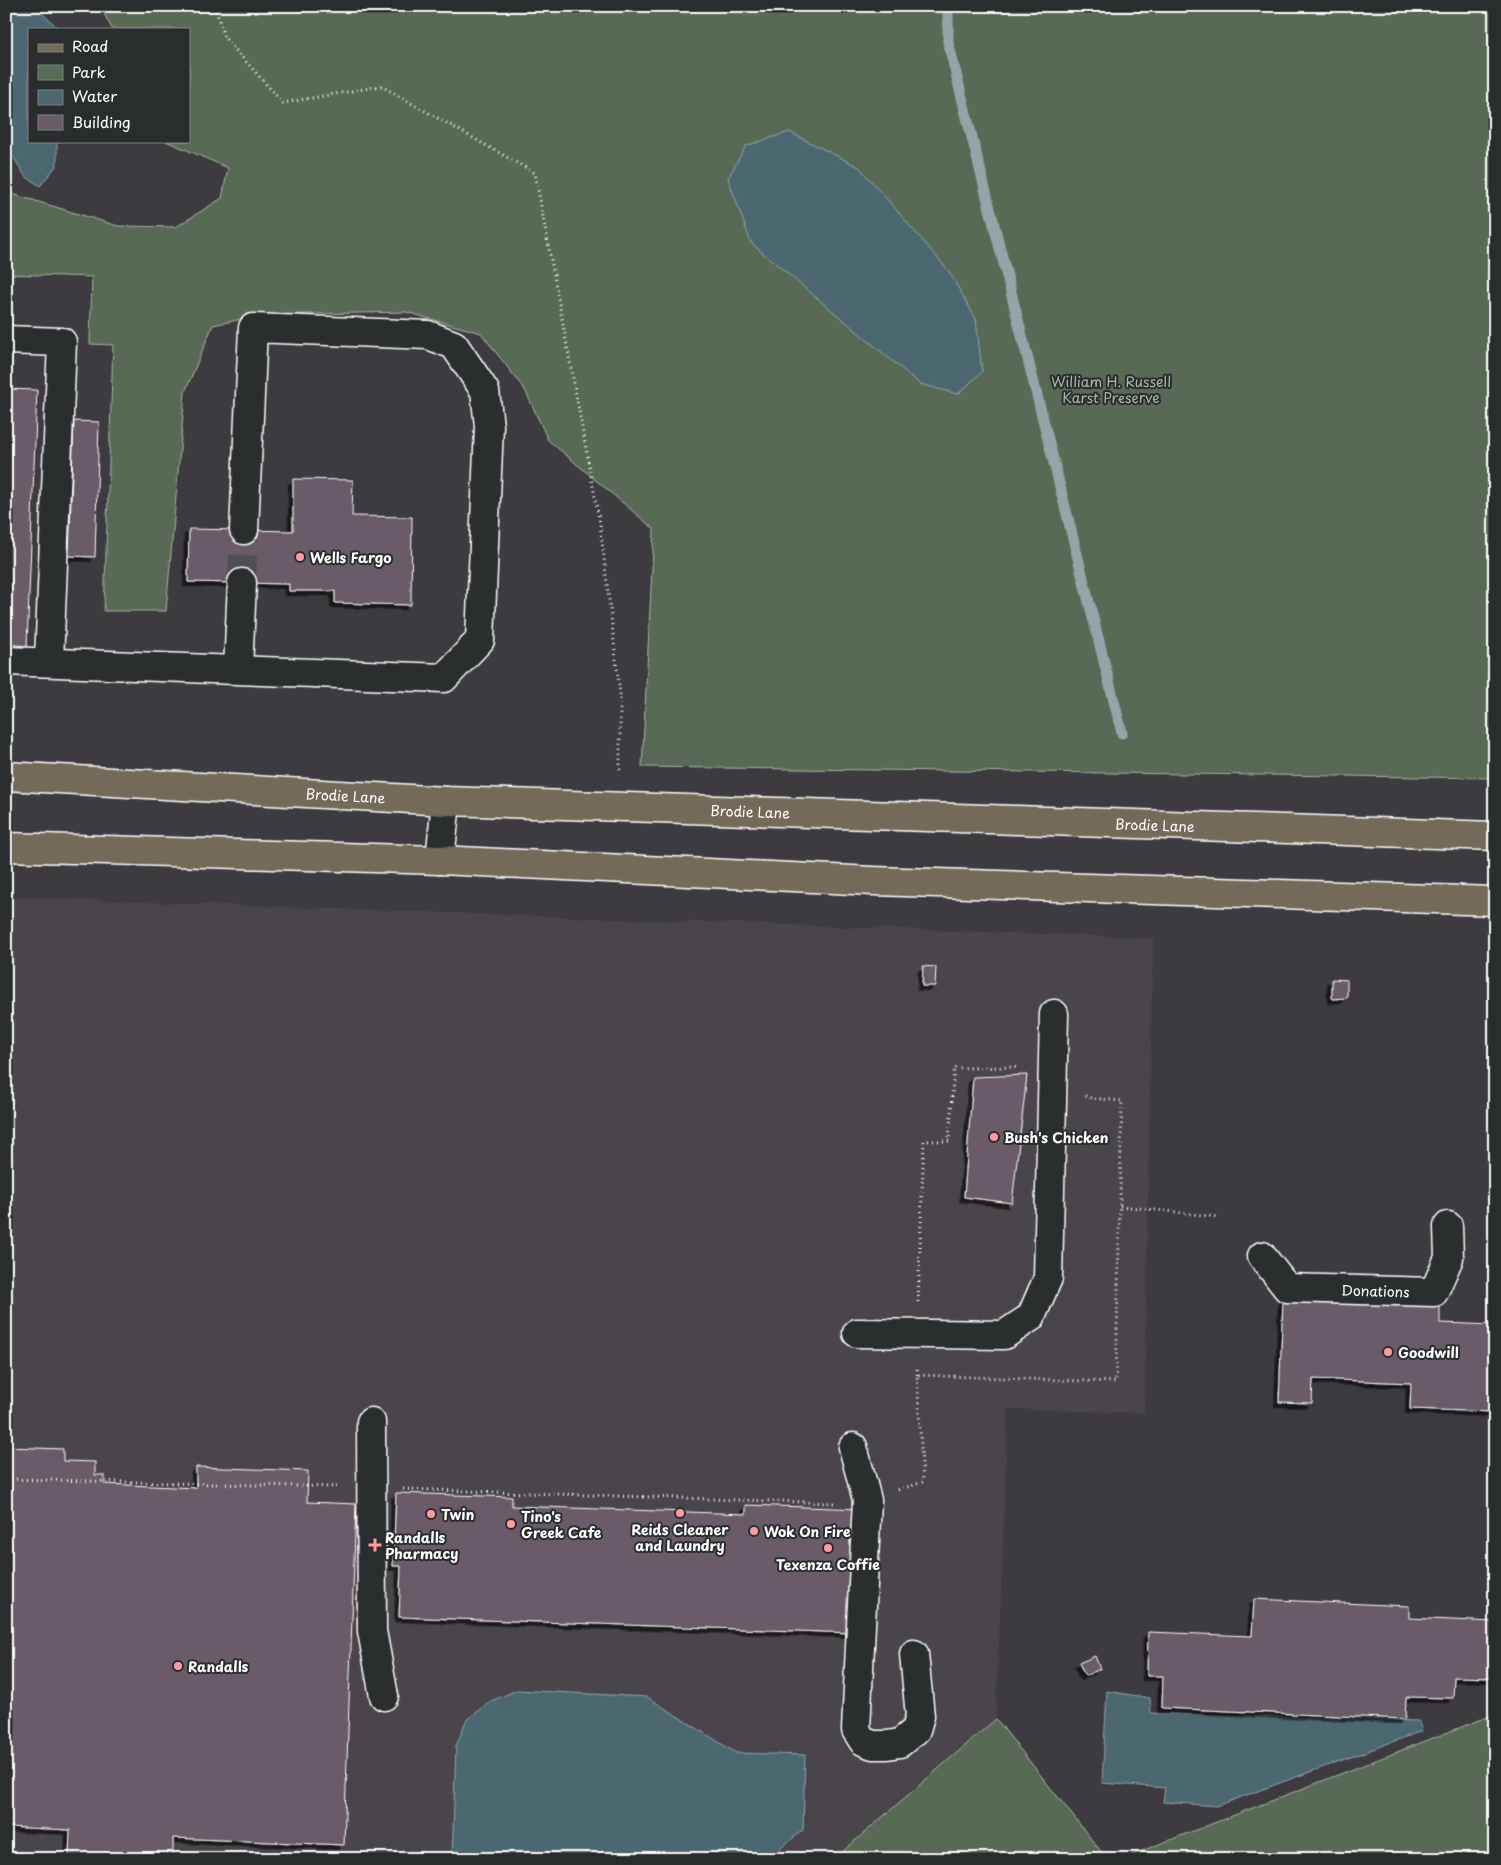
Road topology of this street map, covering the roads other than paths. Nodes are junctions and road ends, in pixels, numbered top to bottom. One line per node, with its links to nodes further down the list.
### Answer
1 (6, 340): 5 (lane)
2 (244, 530): 6 (lane)
3 (242, 583): 6 (lane)
4 (6, 661): 5 (lane)
5 (49, 662): 6 (lane)
6 (238, 669)
7 (6, 776): 8 (main road, Brodie Lane)
8 (446, 801): 9 (main road, Brodie Lane); 11 (lane)
9 (1495, 836)
10 (6, 848): 11 (main road)
11 (440, 860): 12 (main road)
12 (1495, 901)
13 (1054, 1014): 16 (lane)
14 (1448, 1226): 15 (lane, Donations)
15 (1262, 1256)
16 (857, 1333)
17 (372, 1422): 20 (lane)
18 (853, 1447): 19 (lane)
19 (914, 1654)
20 (384, 1696)

